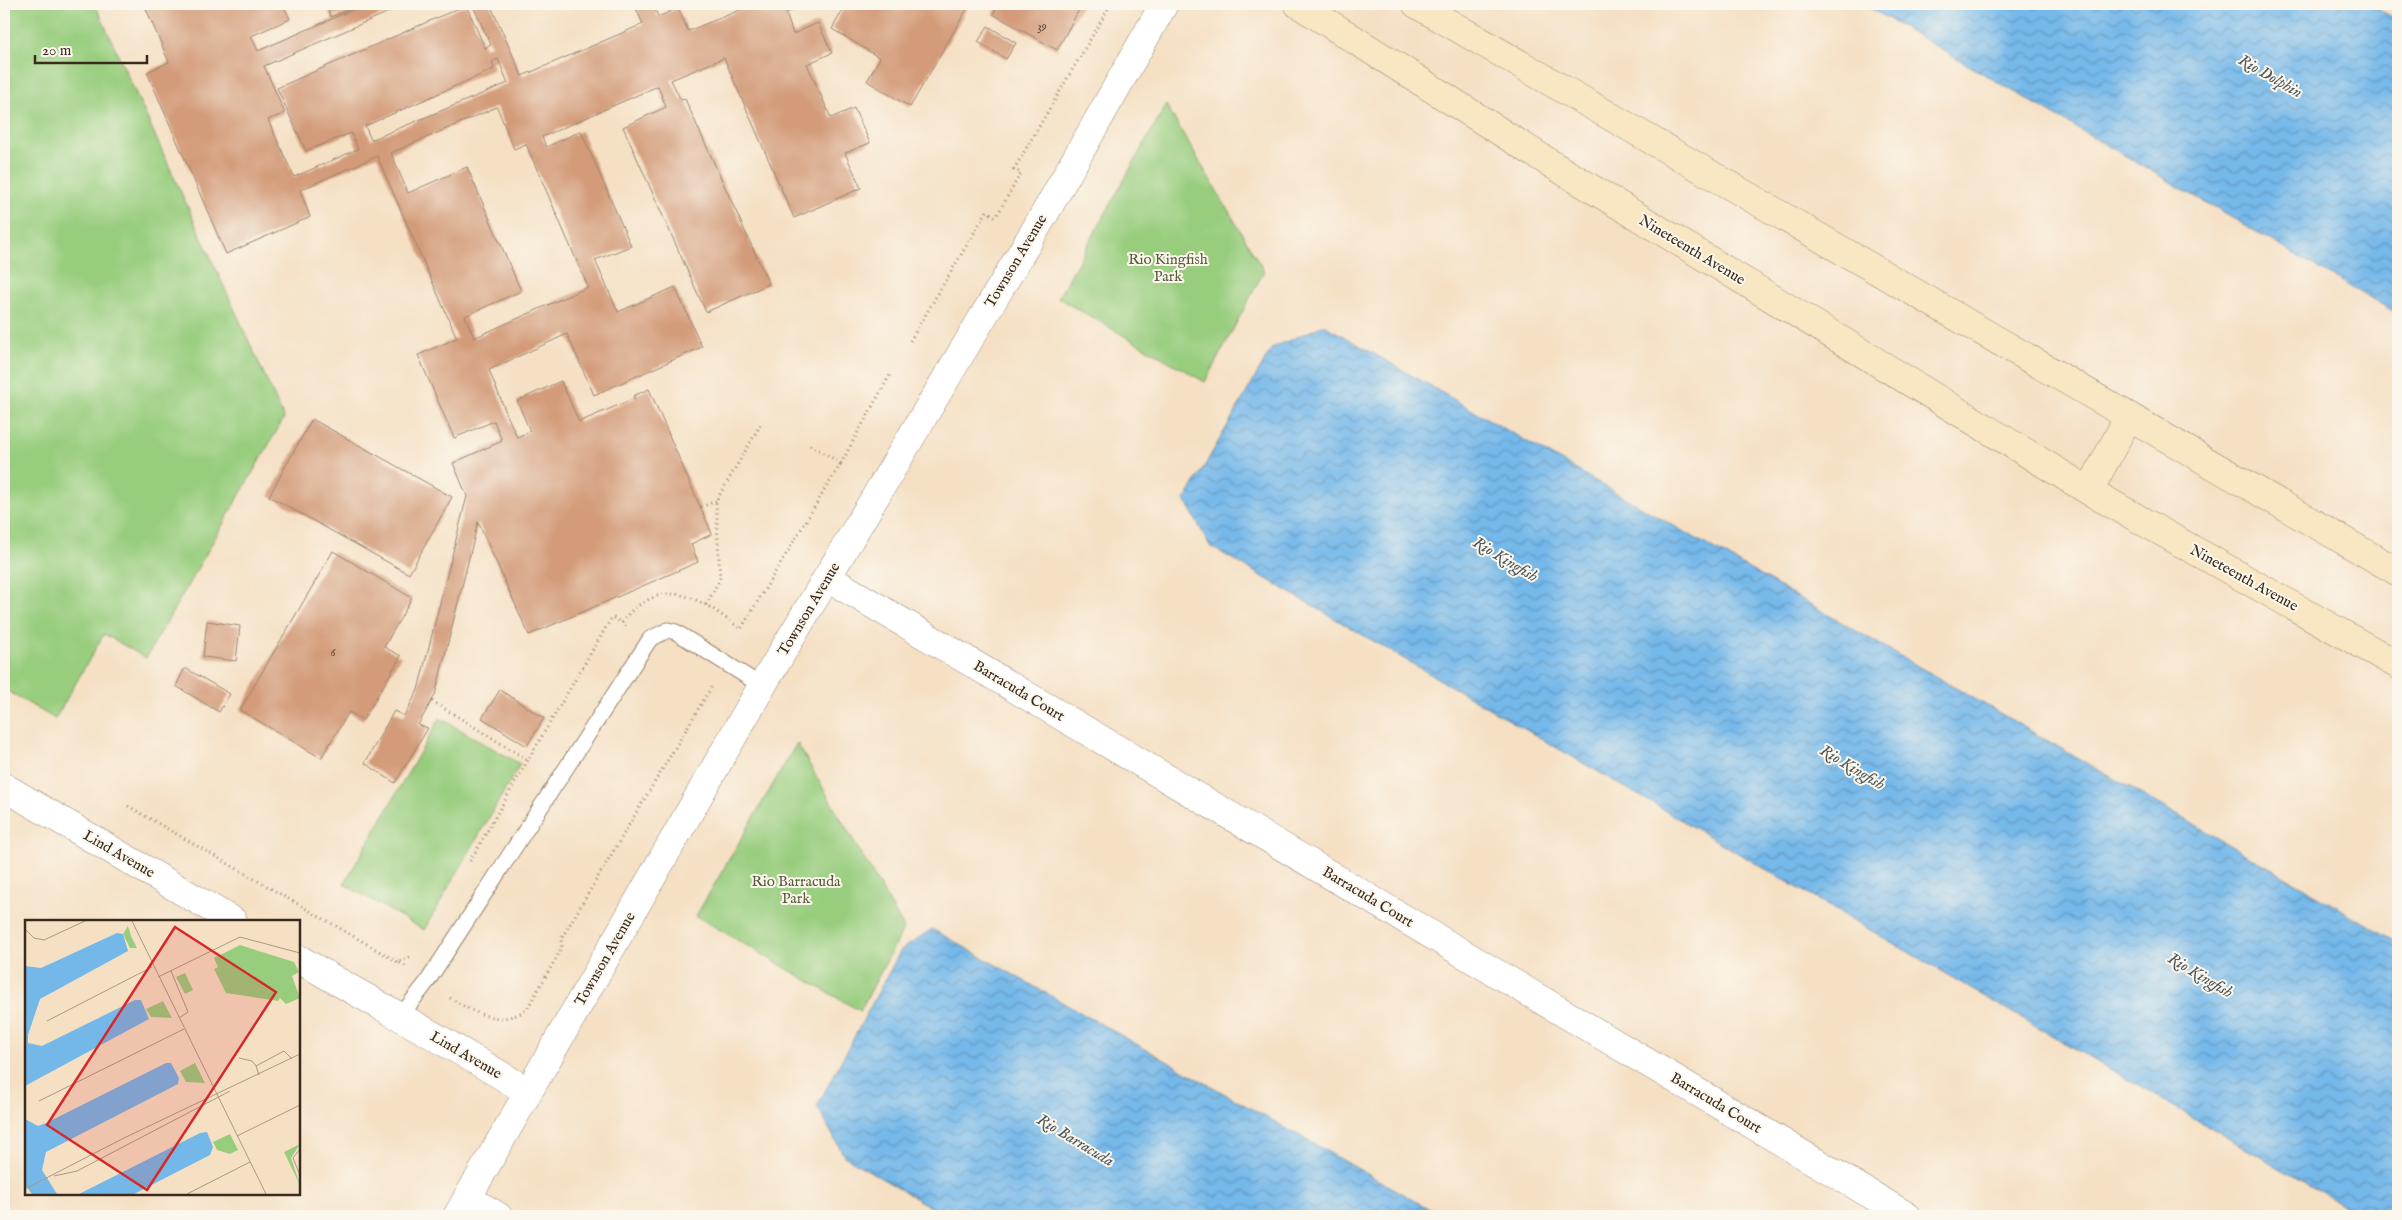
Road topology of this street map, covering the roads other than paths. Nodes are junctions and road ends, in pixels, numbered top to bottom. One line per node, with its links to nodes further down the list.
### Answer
1 (1164, 4): 7 (street, Townson Avenue)
2 (1298, 4): 5 (main road, Nineteenth Avenue)
3 (1416, 4): 4 (main road)
4 (2129, 416): 5 (main road); 6 (main road)
5 (2089, 491): 8 (main road, Nineteenth Avenue)
6 (2398, 572)
7 (828, 578): 9 (street, Townson Avenue); 17 (street, Barracuda Court)
8 (2398, 665)
9 (762, 686): 13 (lane); 14 (street, Townson Avenue)
10 (4, 787): 11 (street, Lind Avenue)
11 (232, 920)
12 (300, 960): 13 (street, Lind Avenue)
13 (399, 1018): 14 (street, Lind Avenue)
14 (528, 1092): 15 (street, Townson Avenue)
15 (462, 1207): 16 (street)
16 (498, 1216)
17 (1907, 1216)

